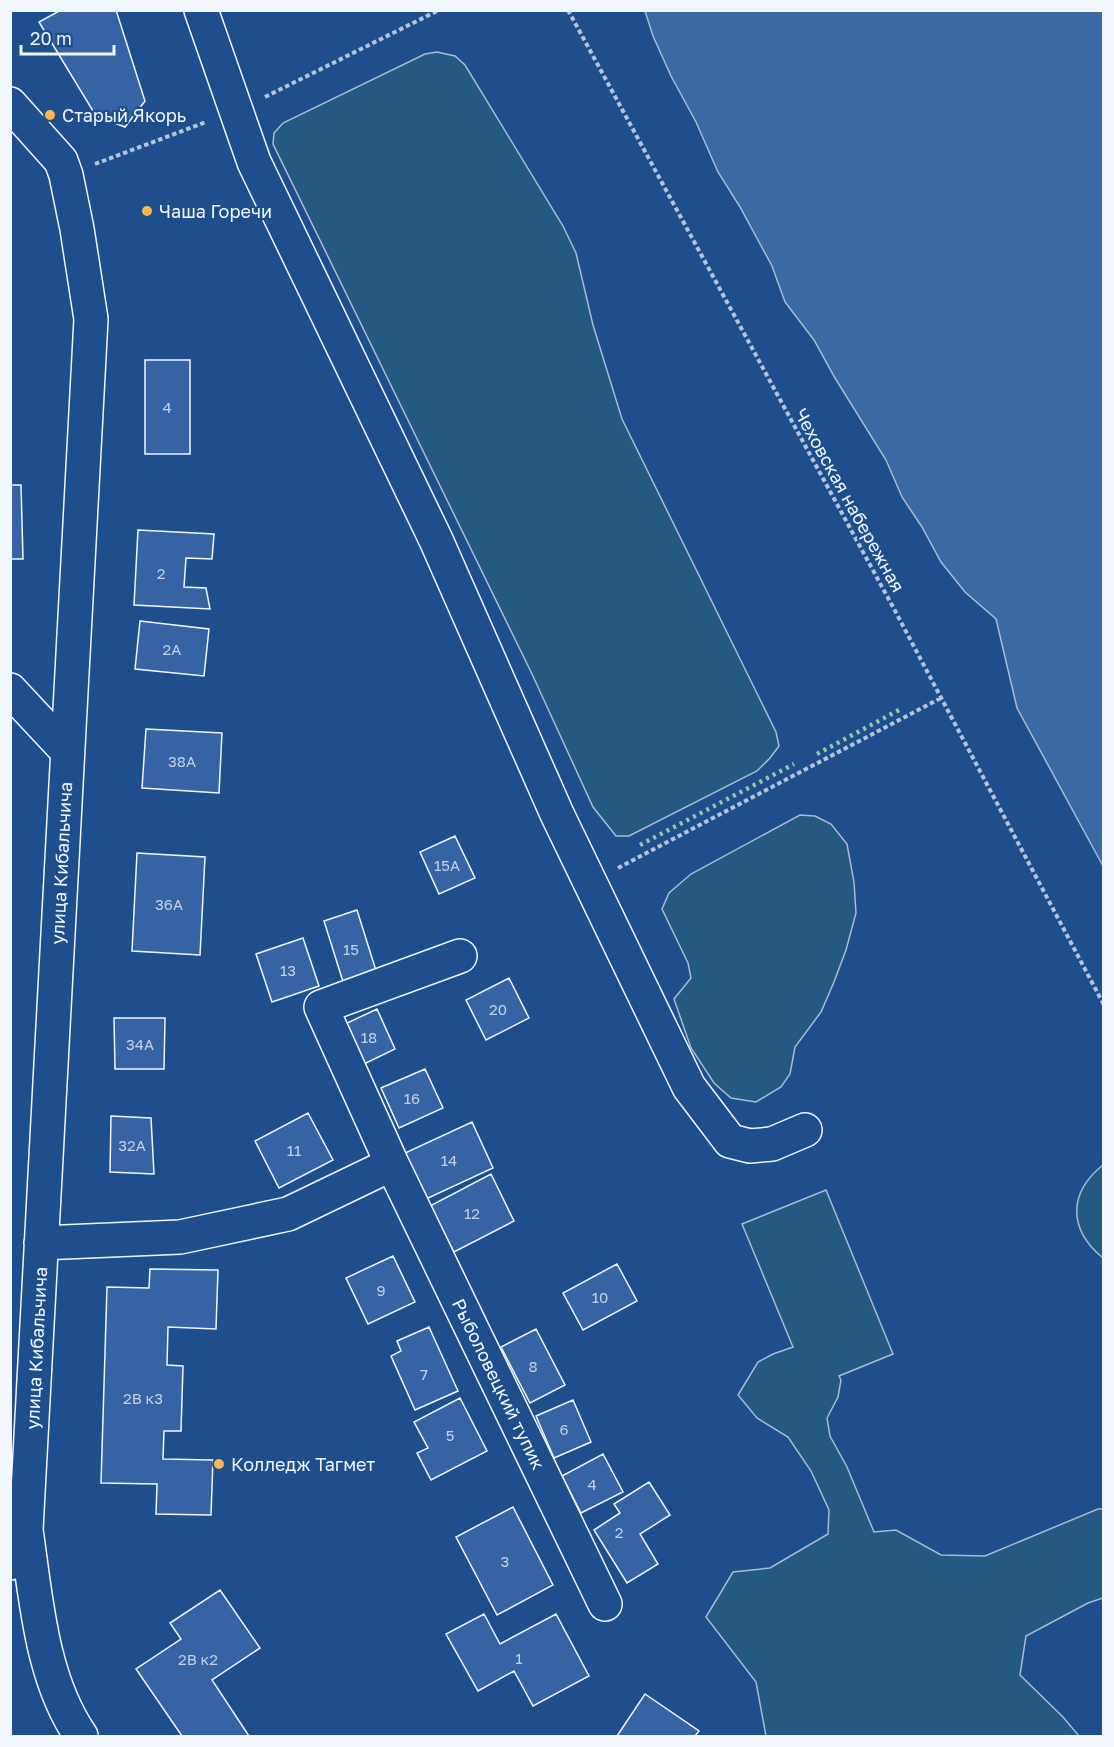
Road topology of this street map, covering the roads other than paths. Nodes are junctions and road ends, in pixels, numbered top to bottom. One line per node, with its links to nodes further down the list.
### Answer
1 (201, 10): 6 (street)
2 (10, 104): 4 (street, улица Кибальчича)
3 (10, 690): 4 (street)
4 (67, 751): 8 (street, улица Кибальчича)
5 (460, 956): 7 (street, Рыболовецкий тупик)
6 (805, 1130)
7 (392, 1164): 8 (street); 11 (street, Рыболовецкий тупик)
8 (41, 1243): 9 (street, улица Кибальчича)
9 (26, 1530): 10 (street, улица Кибальчича); 12 (street)
10 (10, 1563)
11 (605, 1604)
12 (81, 1737)

